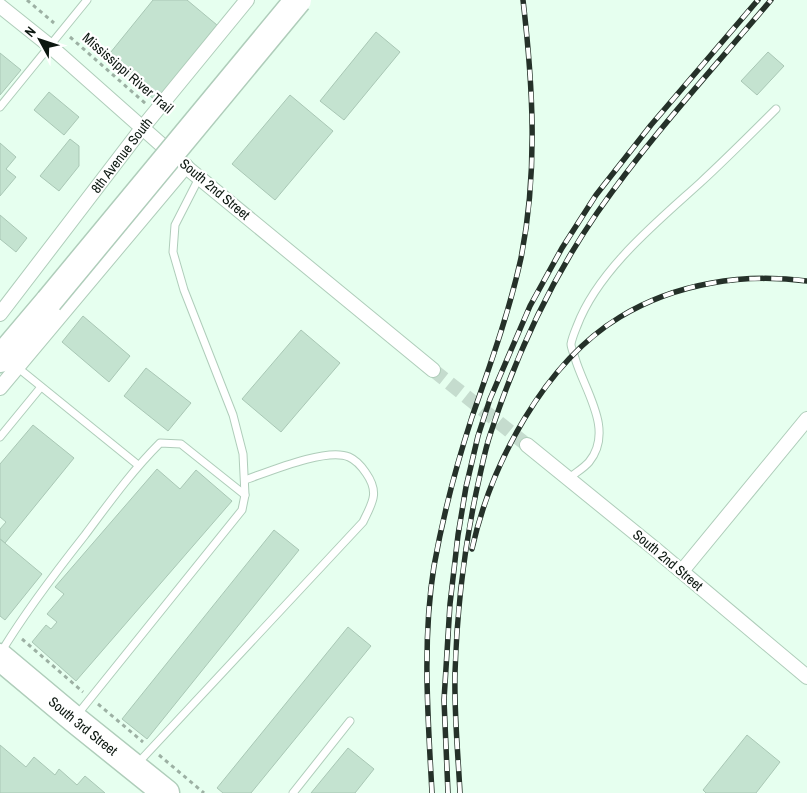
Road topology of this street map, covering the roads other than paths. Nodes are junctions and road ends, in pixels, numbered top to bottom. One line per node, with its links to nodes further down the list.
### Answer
1 (88, 0): 5 (lane)
2 (247, 0): 8 (street, 8th Avenue South)
3 (298, 0): 12 (highway, bridge)
4 (0, 6): 5 (street, South 2nd Street)
5 (50, 46): 6 (lane); 8 (street, South 2nd Street)
6 (0, 107)
7 (776, 109): 20 (lane)
8 (143, 127): 9 (street, South 2nd Street); 11 (street, 8th Avenue South)
9 (186, 166): 10 (street, South 2nd Street); 12 (street)
10 (200, 177): 13 (street, South 2nd Street); 21 (lane)
11 (0, 314)
12 (8, 363): 14 (lane); 15 (street)
13 (433, 370)
14 (41, 387): 17 (lane); 19 (lane)
15 (0, 388)
16 (807, 419): 23 (street)
17 (0, 437)
18 (527, 445): 20 (street, South 2nd Street)
19 (138, 465): 22 (lane); 24 (lane)
20 (568, 478): 23 (street, South 2nd Street)
21 (245, 480): 22 (lane); 28 (lane)
22 (246, 495): 26 (lane)
23 (682, 571): 25 (street, South 2nd Street)
24 (0, 655): 26 (highway, South 3rd Street)
25 (807, 677)
26 (74, 719): 28 (highway, South 3rd Street)
27 (350, 721): 30 (lane)
28 (143, 758): 29 (highway, South 3rd Street)
29 (166, 793)
30 (293, 793)

